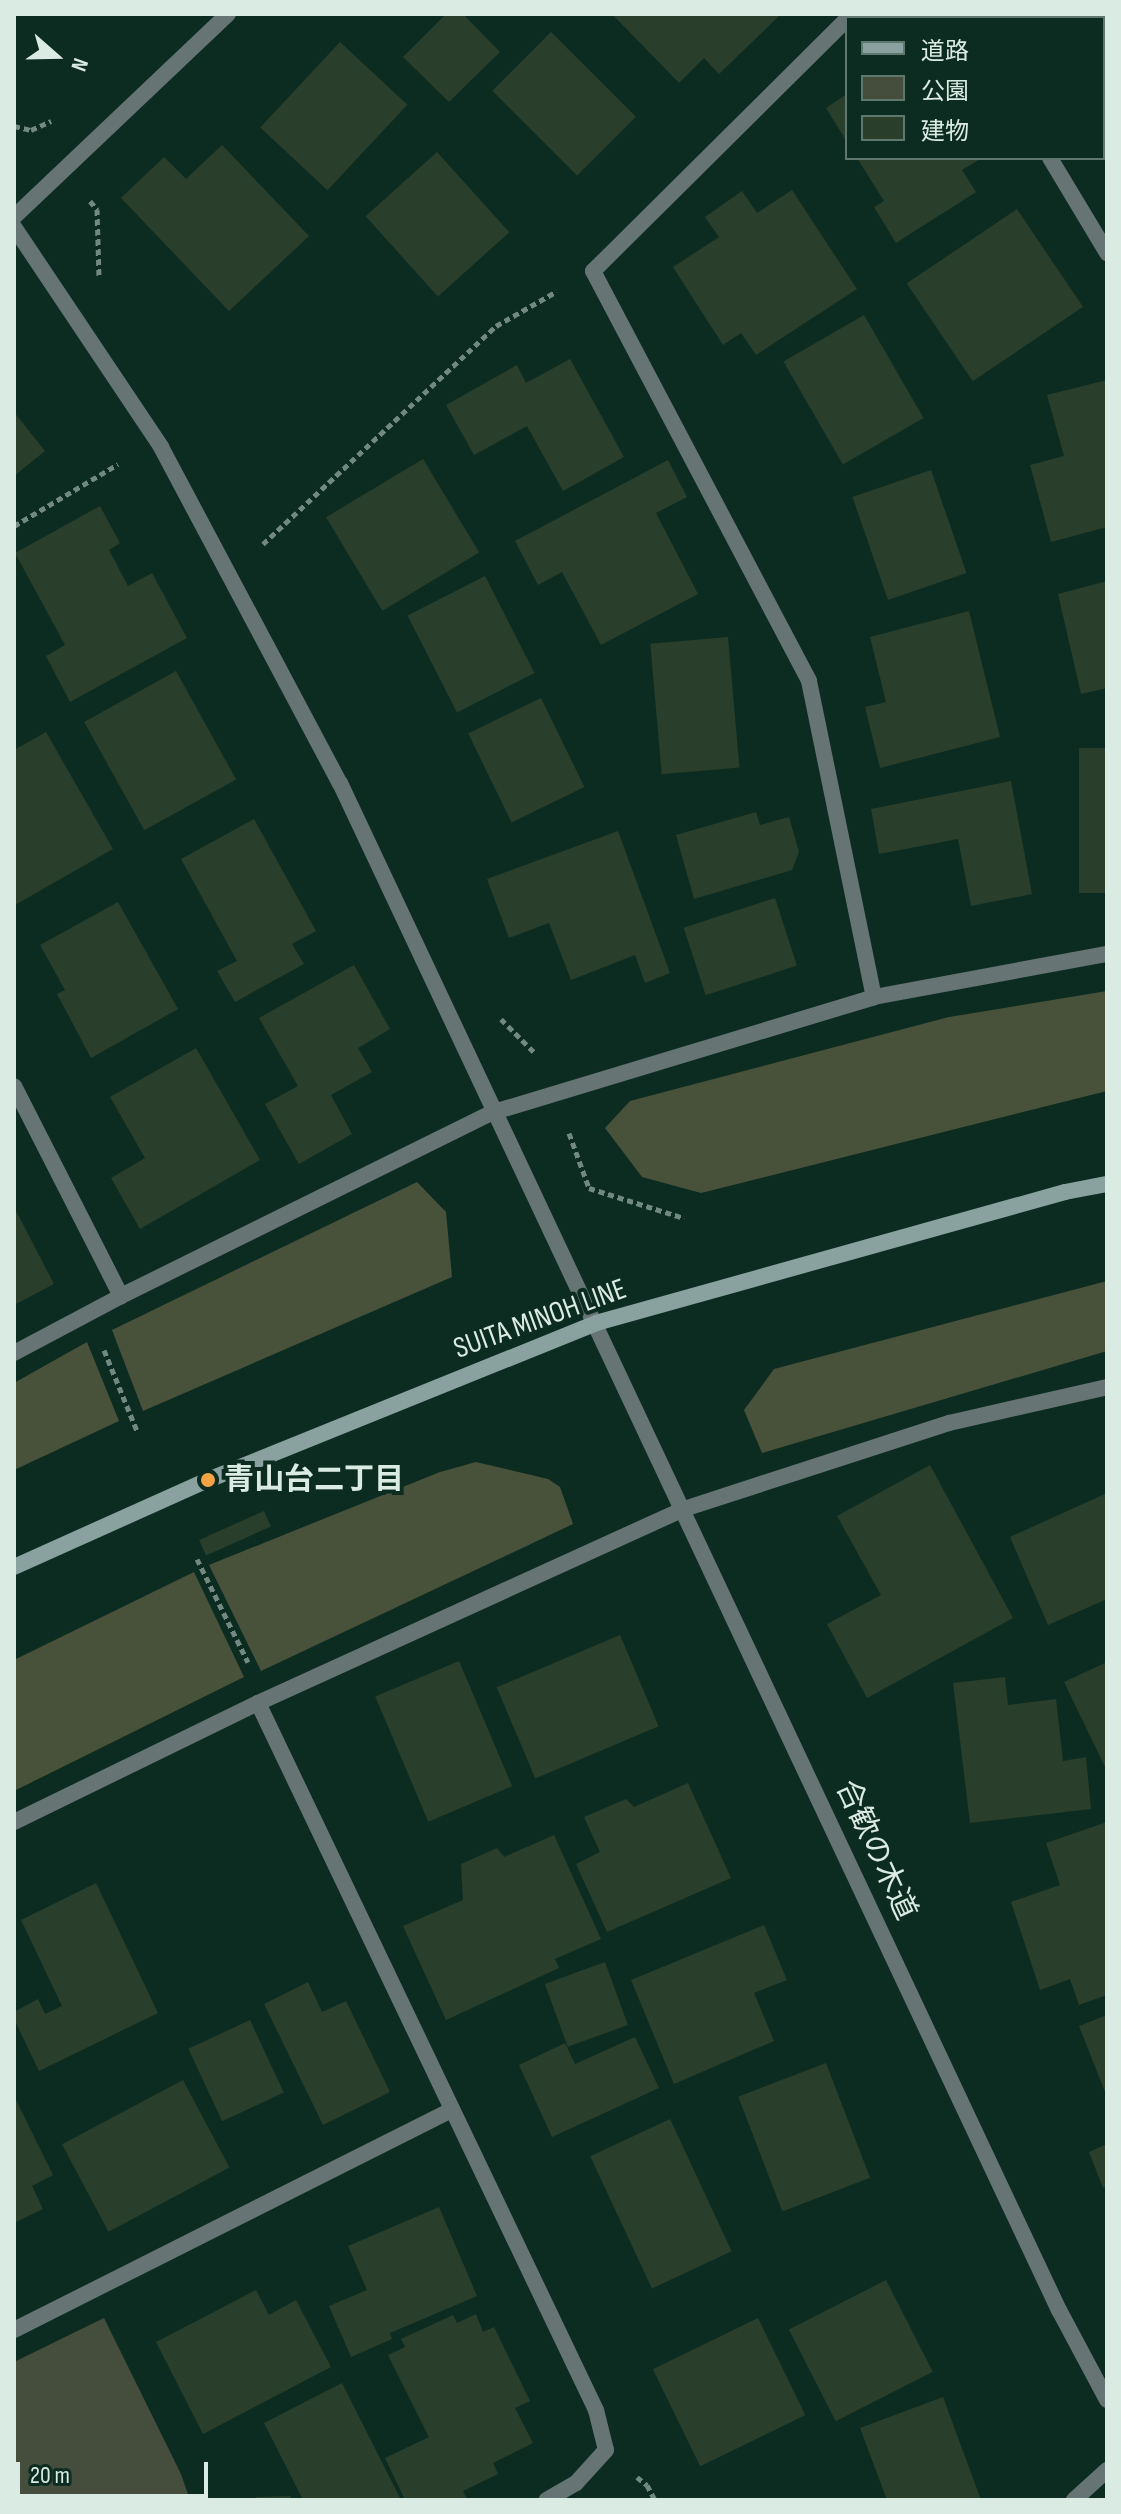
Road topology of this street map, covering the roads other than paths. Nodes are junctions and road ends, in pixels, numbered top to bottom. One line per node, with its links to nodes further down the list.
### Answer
1 (228, 14): 4 (street)
2 (845, 21): 8 (street)
3 (1051, 160): 6 (street)
4 (14, 217)
5 (14, 227): 10 (street, 合歓の木道)
6 (1107, 253)
7 (1107, 954): 8 (street)
8 (874, 997): 10 (street)
9 (14, 1086): 12 (street)
10 (494, 1112): 12 (street); 13 (street, 合歓の木道)
11 (1107, 1184): 13 (main road, SUITA MINOH LINE)
12 (121, 1296): 14 (street)
13 (596, 1323): 16 (street, 合歓の木道); 17 (main road, SUITA MINOH LINE)
14 (14, 1353)
15 (1107, 1387): 16 (street)
16 (684, 1509): 18 (street); 22 (street, 合歓の木道)
17 (14, 1567)
18 (258, 1703): 19 (street); 20 (street)
19 (14, 1822)
20 (452, 2110): 21 (street); 24 (street)
21 (14, 2330)
22 (1107, 2400)
23 (1107, 2470): 25 (street)
24 (547, 2500)
25 (1074, 2500)

